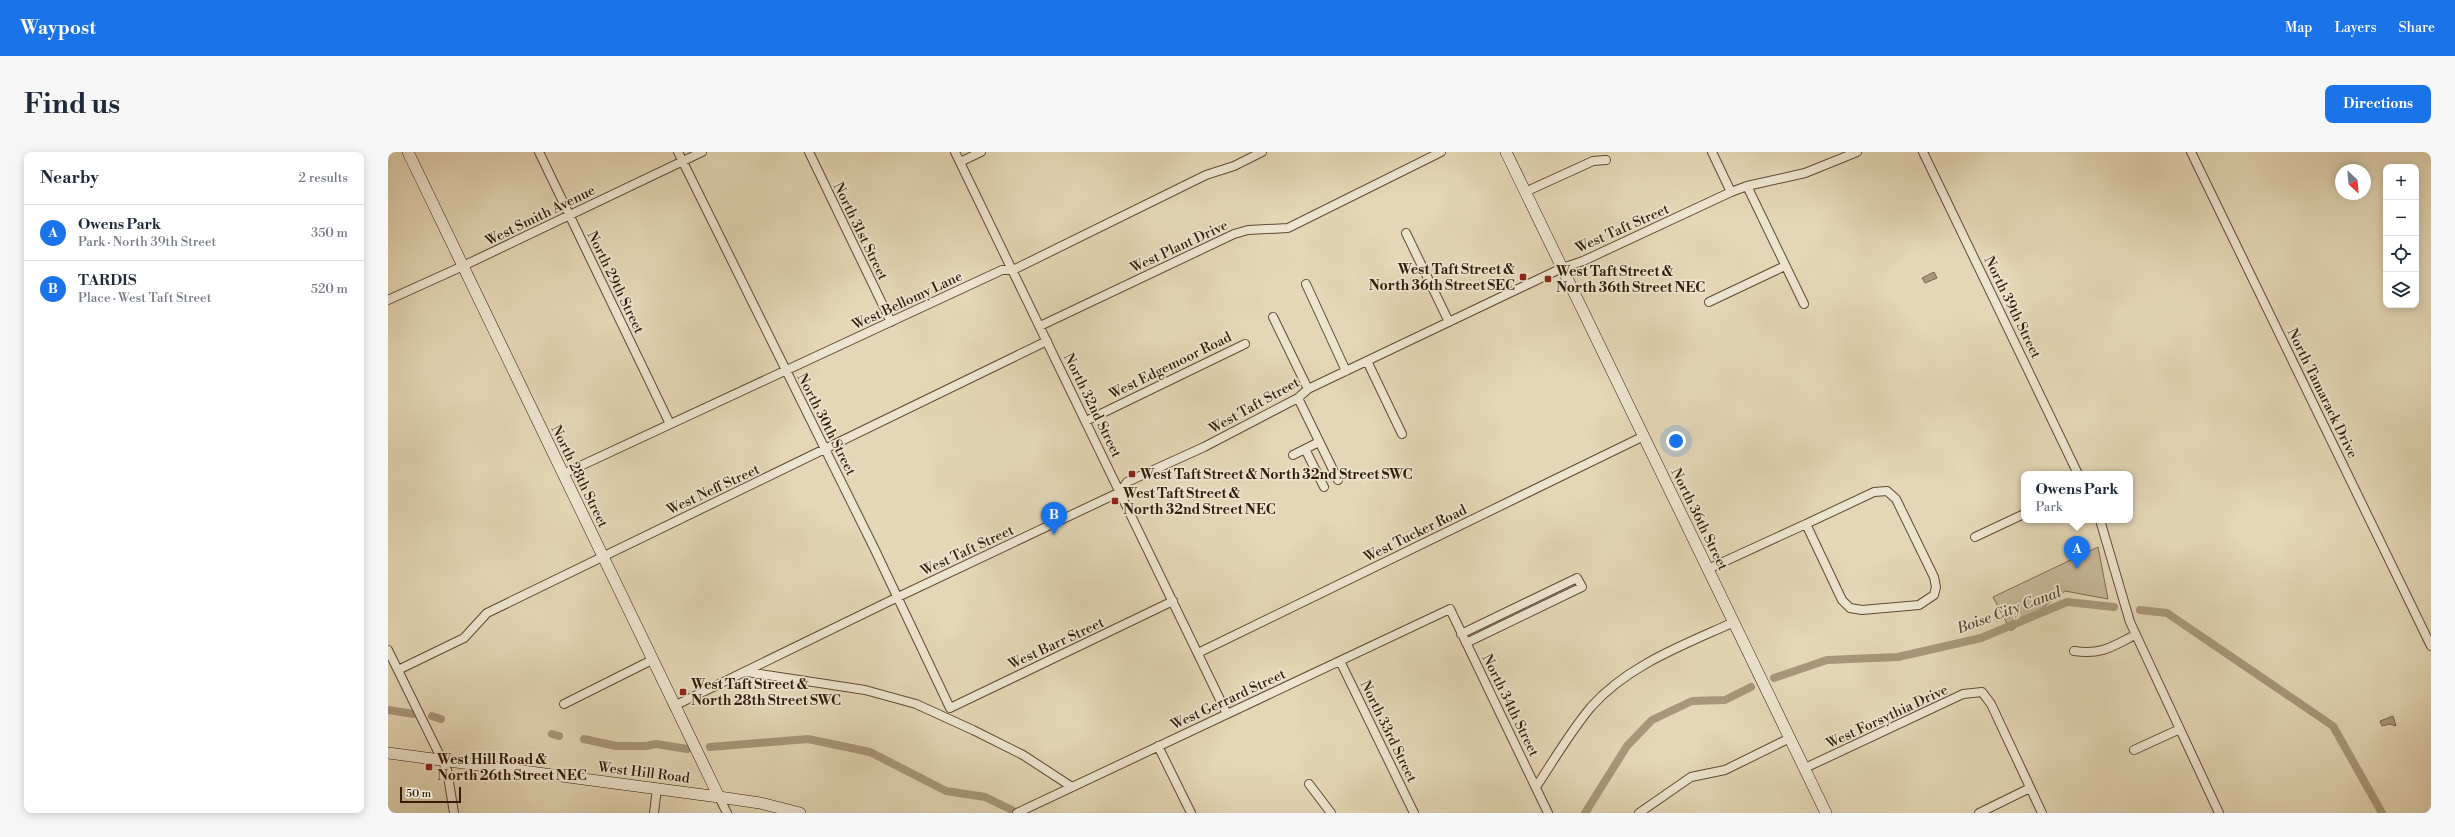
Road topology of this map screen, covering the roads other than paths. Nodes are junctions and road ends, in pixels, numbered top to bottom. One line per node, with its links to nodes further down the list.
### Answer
1 (408, 152): 23 (street, North 28th Street)
2 (539, 152): 21 (street, North 29th Street)
3 (678, 152): 16 (street, North 30th Street)
4 (702, 152): 16 (street, West Smith Avenue)
5 (809, 152): 32 (street, North 31st Street)
6 (955, 152): 17 (street, North 32nd Street)
7 (981, 152): 17 (street)
8 (1262, 152): 26 (street, West Bellomy Lane)
9 (1441, 152): 34 (street, West Plant Drive)
10 (1506, 152): 19 (street, North 36th Street)
11 (1712, 152): 20 (street)
12 (1858, 152): 18 (street, West Taft Street)
13 (1923, 152): 50 (street, North 39th Street)
14 (2191, 152): 68 (street, North Tamarack Drive)
15 (1606, 160): 19 (street)
16 (683, 161): 21 (street, West Smith Avenue); 38 (street, North 30th Street)
17 (960, 162): 26 (street, North 32nd Street)
18 (1748, 186): 20 (street, West Taft Street); 24 (street)
19 (1525, 192): 25 (street, North 36th Street)
20 (1731, 192): 25 (street, West Taft Street)
21 (570, 216): 23 (street, West Smith Avenue); 43 (street, North 29th Street)
22 (1406, 233): 33 (street)
23 (463, 266): 28 (street, West Smith Avenue); 51 (street, North 28th Street)
24 (1786, 266): 29 (street); 30 (street)
25 (1562, 268): 33 (street, West Taft Street); 45 (street, North 36th Street)
26 (1013, 270): 32 (street, West Bellomy Lane); 34 (street, North 32nd Street)
27 (1306, 284): 39 (street)
28 (388, 300)
29 (1709, 302)
30 (1804, 304)
31 (1273, 317): 40 (street)
32 (891, 322): 38 (street, West Bellomy Lane)
33 (1449, 322): 37 (street, West Taft Street)
34 (1040, 326): 35 (street, North 32nd Street)
35 (1047, 341): 42 (street, North 32nd Street); 48 (street, West Neff Street)
36 (1245, 344): 42 (street, West Edgemoor Road)
37 (1367, 361): 39 (street, West Taft Street); 44 (street)
38 (785, 371): 43 (street, West Bellomy Lane); 48 (street, North 30th Street)
39 (1346, 371): 40 (street, West Taft Street)
40 (1308, 389): 41 (street, West Taft Street)
41 (1298, 398): 46 (street); 54 (street, West Taft Street)
42 (1086, 421): 54 (street, North 32nd Street)
43 (670, 424): 51 (street, West Bellomy Lane)
44 (1402, 434)
45 (1644, 436): 60 (street, North 36th Street); 71 (street, West Tucker Road)
46 (1319, 442): 47 (street); 52 (street)
47 (1305, 449): 49 (street); 53 (street)
48 (826, 450): 59 (street, West Neff Street); 61 (street, North 30th Street)
49 (1292, 455)
50 (2077, 471)
51 (563, 474): 59 (street, North 28th Street)
52 (1338, 480)
53 (1324, 487)
54 (1120, 492): 61 (street, West Taft Street); 62 (street, North 32nd Street)
55 (2021, 515): 58 (street)
56 (2101, 523): 66 (street)
57 (1806, 524): 57 (street); 60 (street)
58 (1975, 537)
59 (602, 556): 72 (street, North 28th Street); 74 (street, West Neff Street)
60 (1708, 570): 64 (street, North 36th Street)
61 (898, 597): 75 (street, West Taft Street); 78 (street, North 30th Street)
62 (1173, 601): 71 (street, North 32nd Street); 78 (street, West Barr Street)
63 (1450, 609): 65 (street, North 34th Street); 73 (street, West Gerrard Street)
64 (1734, 622): 82 (street, North 36th Street); 91 (street)
65 (1461, 634): 67 (street, North 34th Street); 67 (street)
66 (2135, 635): 70 (street); 81 (street)
67 (1466, 643): 91 (street, North 34th Street)
68 (2431, 646)
69 (388, 650): 74 (street)
70 (2074, 651)
71 (1198, 653): 79 (street, North 32nd Street)
72 (652, 660): 76 (street); 77 (street, North 28th Street)
73 (1340, 661): 79 (street, West Gerrard Street); 101 (street, North 33rd Street)
74 (398, 670): 86 (street)
75 (747, 672): 77 (street, West Taft Street); 80 (street)
76 (564, 704)
77 (674, 706): 93 (street, North 28th Street)
78 (950, 708): 80 (street)
79 (1228, 714): 83 (street, West Gerrard Street)
80 (946, 718): 89 (street)
81 (2180, 729): 84 (street); 107 (street)
82 (1790, 738): 87 (street, North 36th Street); 103 (street)
83 (1158, 746): 89 (street, West Gerrard Street); 99 (street)
84 (2134, 750)
85 (388, 753): 86 (street, West Hill Road)
86 (442, 760): 90 (street, West Hill Road); 94 (street)
87 (1805, 768): 92 (street, West Forsythia Drive); 104 (street, North 36th Street)
88 (1309, 784): 100 (street)
89 (1072, 787): 98 (street, West Gerrard Street)
90 (657, 788): 93 (street, West Hill Road); 95 (street)
91 (1536, 788): 102 (street, North 34th Street)
92 (2030, 788): 105 (street); 106 (street)
93 (719, 797): 96 (street, North 28th Street); 97 (street, West Hill Road)
94 (454, 813)
95 (654, 813)
96 (727, 813)
97 (800, 813)
98 (1017, 813)
99 (1191, 813)
100 (1331, 813)
101 (1414, 813)
102 (1548, 813)
103 (1639, 813)
104 (1826, 813)
105 (1979, 813)
106 (2042, 813)
107 (2219, 813)

